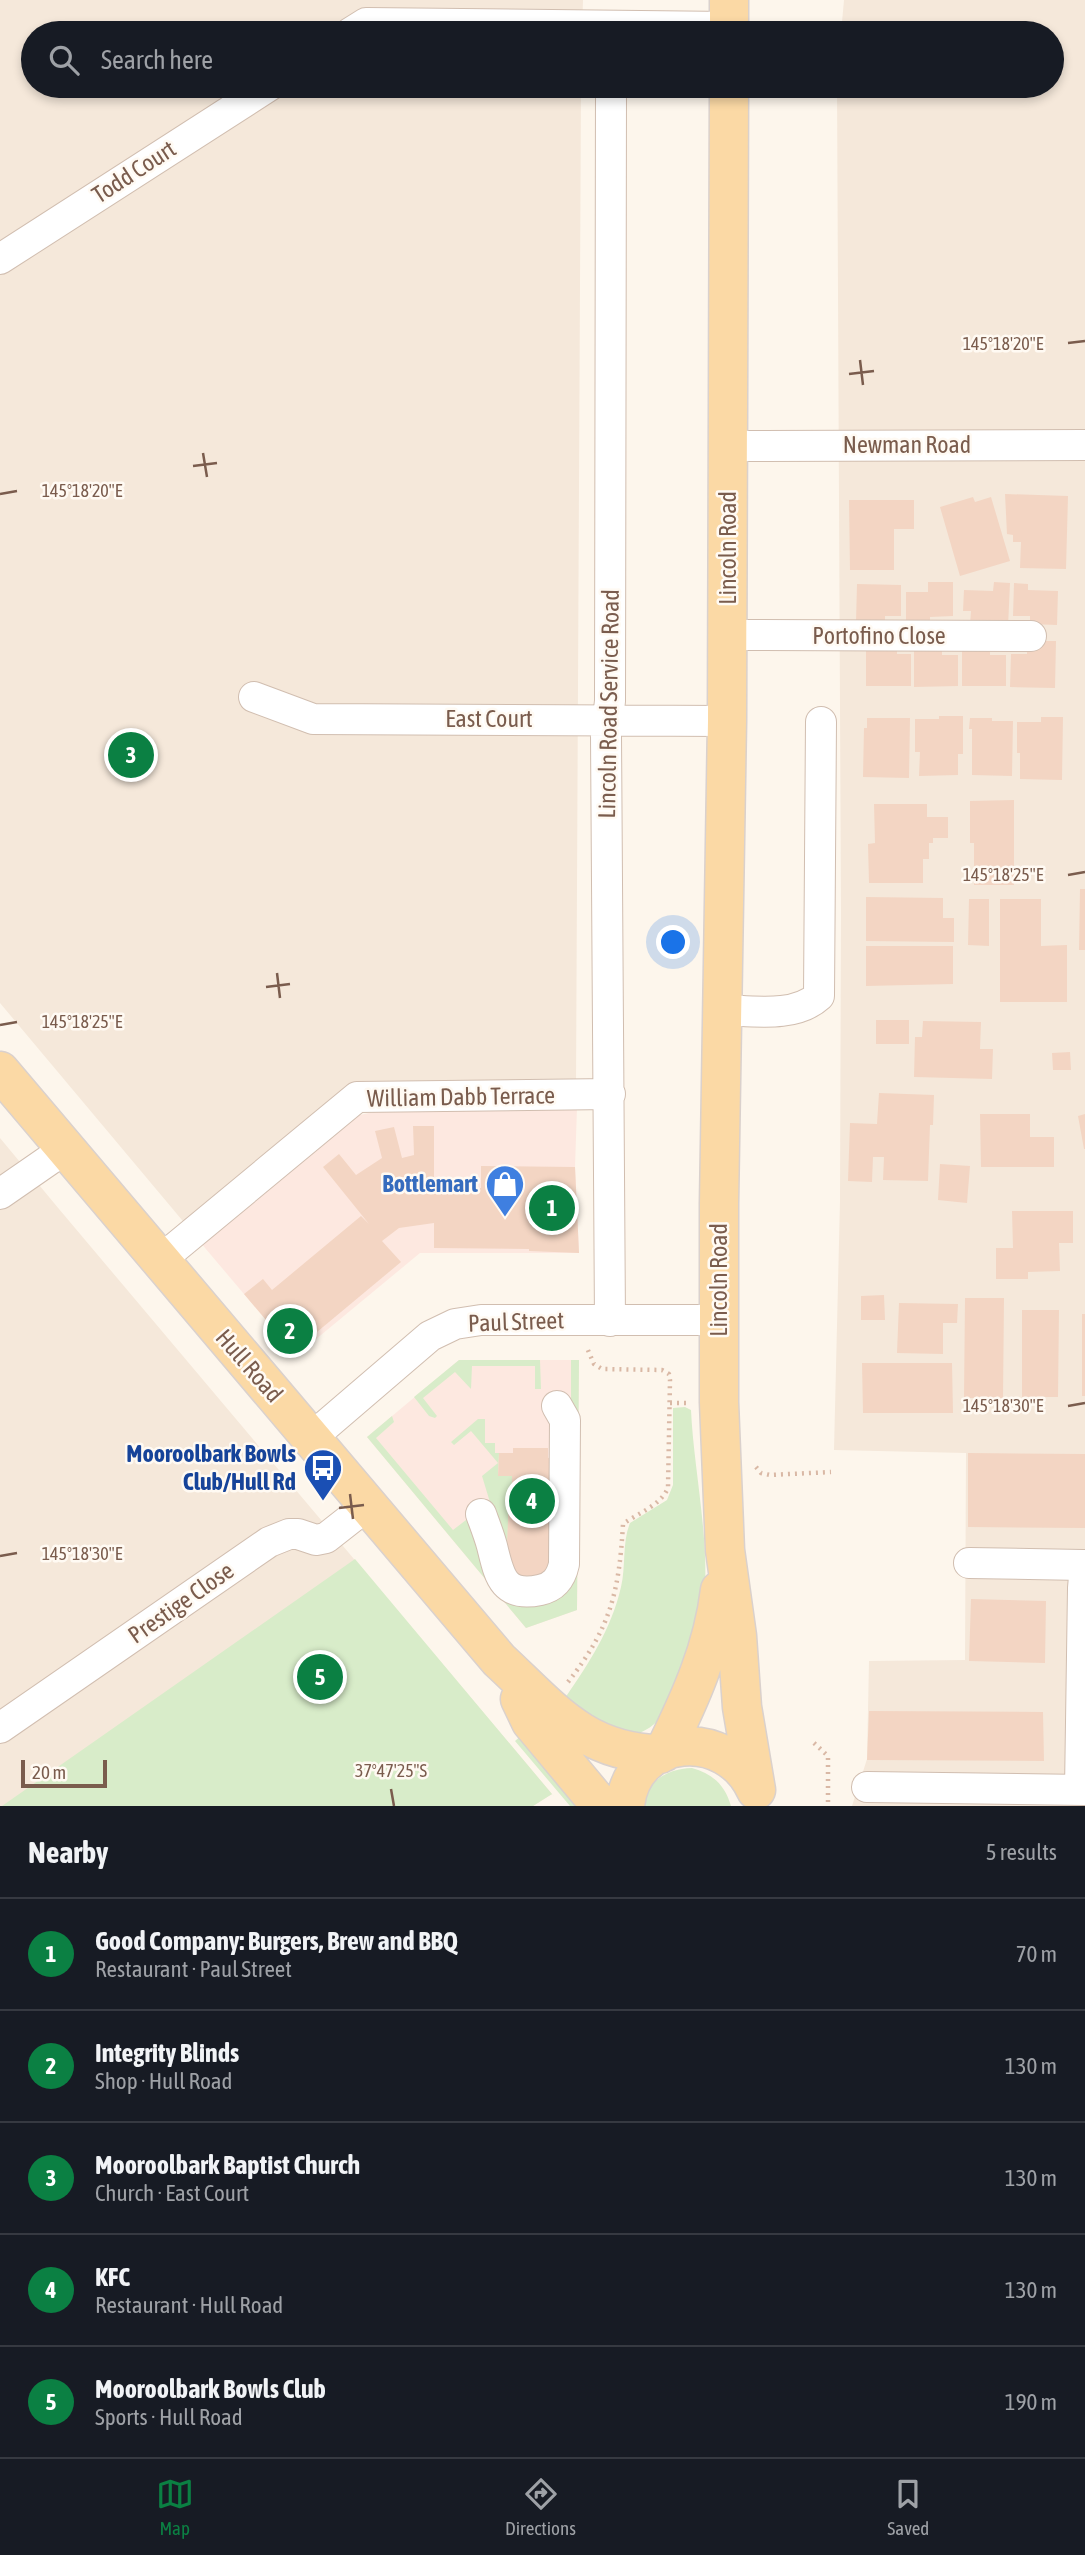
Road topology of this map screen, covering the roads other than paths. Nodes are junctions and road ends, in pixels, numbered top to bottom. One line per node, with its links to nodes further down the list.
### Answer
1 (612, 20): 2 (street); 3 (street)
2 (729, 20)
3 (530, 21)
4 (250, 98): 7 (street, Todd Court)
5 (611, 98): 13 (street, Lincoln Road Service Road)
6 (729, 98): 9 (main road, Lincoln Road)
7 (0, 259)
8 (1085, 445): 9 (street, Newman Road)
9 (729, 446): 10 (main road, Lincoln Road)
10 (727, 635): 11 (street, Portofino Close); 14 (main road, Lincoln Road)
11 (1031, 636)
12 (254, 697): 13 (street, East Court)
13 (608, 719): 14 (street, East Court); 18 (street, Lincoln Road Service Road)
14 (727, 721): 16 (main road, Lincoln Road)
15 (821, 722): 16 (street)
16 (724, 1010): 22 (main road, Lincoln Road)
17 (0, 1071): 19 (main road, Hull Road)
18 (610, 1094): 21 (street, William Dabb Terrace); 23 (street, Lincoln Road Service Road)
19 (65, 1149): 20 (street); 21 (main road, Hull Road)
20 (0, 1194)
21 (159, 1261): 25 (main road, Hull Road)
22 (719, 1320): 23 (street, Paul Street); 28 (main road, Lincoln Road)
23 (610, 1321): 25 (street, Paul Street)
24 (557, 1406): 27 (street)
25 (311, 1437): 26 (main road, Hull Road)
26 (368, 1505): 31 (main road, Hull Road); 32 (street, Prestige Close)
27 (481, 1514)
28 (725, 1550): 33 (main road, Lincoln Road); 36 (main road, Lincoln Road)
29 (969, 1563): 30 (street)
30 (1084, 1565): 35 (street)
31 (499, 1660): 33 (main road, Hull Road); 37 (main road, Hull Road)
32 (0, 1728)
33 (662, 1753): 36 (main road, Hull Road); 38 (main road)
34 (867, 1787): 35 (street)
35 (1083, 1790)
36 (757, 1800)
37 (601, 1806)
38 (625, 1806)

